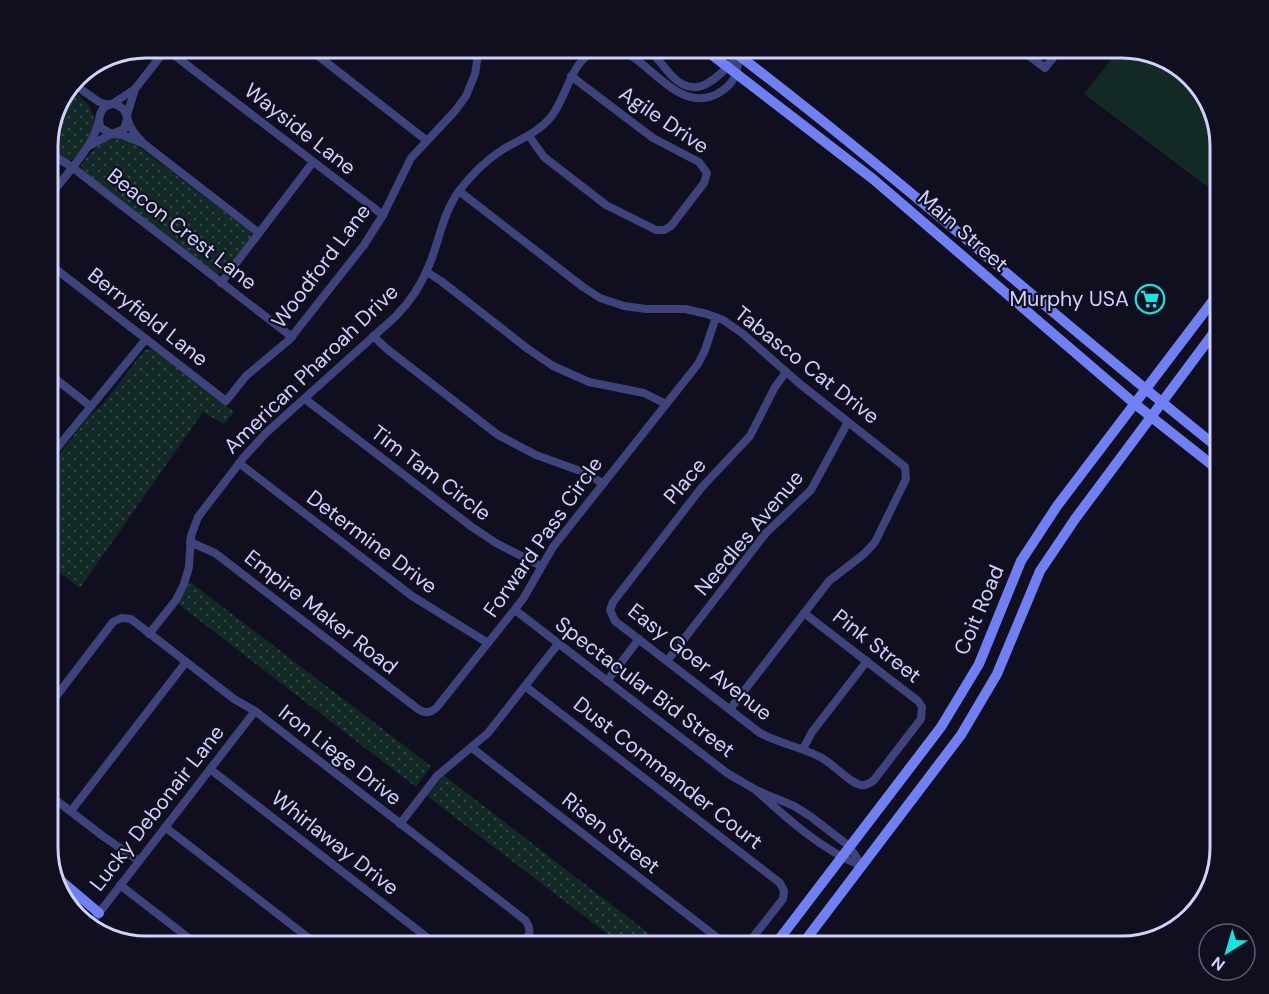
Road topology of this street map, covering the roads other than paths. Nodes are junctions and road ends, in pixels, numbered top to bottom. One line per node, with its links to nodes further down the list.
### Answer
1 (158, 59): 20 (street)
2 (180, 59): 31 (street, Wayside Lane)
3 (322, 59): 27 (street)
4 (478, 59): 27 (street, Woodford Lane)
5 (635, 59): 15 (street)
6 (641, 59): 15 (street)
7 (659, 59): 16 (street)
8 (717, 59): 16 (main road, Main Street)
9 (736, 59): 16 (street)
10 (740, 59): 17 (street)
11 (744, 59): 33 (main road, Main Street)
12 (1033, 59): 13 (street)
13 (1052, 59)
14 (582, 61): 18 (street, American Pharoah Drive)
15 (639, 62): 17 (street)
16 (727, 67): 17 (main road, Main Street)
17 (737, 75): 34 (main road, Main Street)
18 (571, 76): 26 (street, American Pharoah Drive); 26 (street, Agile Drive)
19 (80, 89): 22 (street)
20 (135, 89): 22 (street); 23 (street)
21 (79, 90): 24 (street)
22 (110, 105): 23 (street); 24 (street)
23 (127, 117): 25 (street); 28 (street)
24 (98, 121): 25 (street); 29 (street)
25 (113, 134): 28 (street); 29 (street)
26 (529, 136): 36 (street, American Pharoah Drive)
27 (426, 140): 37 (street, Woodford Lane)
28 (144, 144): 38 (street)
29 (89, 146): 32 (street)
30 (59, 159): 32 (street, Beacon Crest Lane)
31 (313, 162): 37 (street, Wayside Lane); 38 (street)
32 (72, 167): 35 (street); 42 (street, Beacon Crest Lane)
33 (882, 168): 34 (main road); 41 (main road, Main Street)
34 (873, 179): 43 (main road, Main Street)
35 (59, 184)
36 (459, 191): 40 (street, American Pharoah Drive); 45 (street, Tabasco Cat Drive)
37 (383, 215): 47 (street, Woodford Lane)
38 (259, 232): 42 (street)
39 (59, 272): 49 (street, Berryfield Lane)
40 (427, 272): 46 (street, American Pharoah Drive); 56 (street)
41 (1011, 276): 43 (main road); 52 (main road, Main Street)
42 (222, 283): 47 (street, Beacon Crest Lane)
43 (1000, 290): 57 (main road, Main Street)
44 (1210, 304): 52 (main road, Coit Road)
45 (716, 317): 50 (street, Tabasco Cat Drive); 56 (street, Forward Pass Circle)
46 (373, 336): 53 (street, American Pharoah Drive); 65 (street)
47 (292, 337): 54 (street, Woodford Lane)
48 (1210, 338): 55 (main road, Coit Road)
49 (146, 339): 54 (street, Berryfield Lane); 58 (street)
50 (786, 372): 60 (street, Tabasco Cat Drive); 69 (street, Place)
51 (59, 382): 58 (street)
52 (1144, 390): 55 (main road, Main Street); 57 (main road, Coit Road)
53 (305, 399): 63 (street, American Pharoah Drive); 67 (street, Tim Tam Circle)
54 (226, 401)
55 (1161, 403): 59 (main road, Coit Road); 61 (main road, Main Street)
56 (666, 404): 65 (street, Forward Pass Circle)
57 (1135, 404): 59 (main road, Main Street); 93 (main road, Coit Road)
58 (90, 406): 62 (street)
59 (1151, 416): 64 (main road, Main Street); 96 (main road, Coit Road)
60 (848, 422): 70 (street, Tabasco Cat Drive); 75 (street, Needles Avenue)
61 (1210, 441)
62 (59, 445)
63 (239, 463): 66 (street, American Pharoah Drive); 73 (street, Determine Drive)
64 (1210, 463)
65 (602, 483): 67 (street, Forward Pass Circle)
66 (190, 542): 71 (street, American Pharoah Drive); 83 (street, Empire Maker Road)
67 (541, 566): 68 (street, Forward Pass Circle)
68 (515, 610): 73 (street, Forward Pass Circle); 74 (street, Spectacular Bid Street)
69 (610, 612): 72 (street, Easy Goer Avenue)
70 (804, 613): 76 (street, Pink Street); 81 (street)
71 (149, 634): 77 (street, Iron Liege Drive); 80 (street, Iron Liege Drive)
72 (639, 639): 75 (street, Easy Goer Avenue); 78 (street)
73 (488, 643): 83 (street, Forward Pass Circle)
74 (558, 644): 78 (street, Spectacular Bid Street); 79 (street)
75 (667, 661): 81 (street, Easy Goer Avenue)
76 (867, 661): 85 (street); 87 (street, Pink Street)
77 (186, 662): 82 (street, Iron Liege Drive); 90 (street)
78 (607, 681): 88 (street, Spectacular Bid Street)
79 (525, 686): 84 (street); 106 (street, Dust Commander Court)
80 (59, 693)
81 (729, 709): 85 (street, Easy Goer Avenue)
82 (255, 711): 86 (street, Lucky Debonair Lane); 91 (street, Iron Liege Drive)
83 (428, 712)
84 (472, 748): 91 (street); 105 (street, Risen Street)
85 (803, 749): 87 (street, Easy Goer Avenue)
86 (210, 769): 92 (street, Lucky Debonair Lane); 103 (street, Whirlaway Drive)
87 (865, 785)
88 (756, 790): 93 (street, Spectacular Bid Street); 94 (street, Spectacular Bid Street)
89 (59, 802): 90 (street)
90 (71, 811): 95 (street)
91 (400, 824): 104 (street, Iron Liege Drive)
92 (165, 827): 95 (street, Lucky Debonair Lane); 102 (street)
93 (849, 846): 94 (main road, Coit Road); 96 (street, Spectacular Bid Street)
94 (840, 858): 96 (street, Spectacular Bid Street); 107 (main road, Coit Road)
95 (139, 861): 97 (street, Lucky Debonair Lane)
96 (862, 866): 108 (main road, Coit Road)
97 (120, 885): 99 (street, Lucky Debonair Lane); 101 (street)
98 (68, 887): 99 (main road)
99 (99, 913): 100 (street, Lucky Debonair Lane)
100 (95, 918)
101 (186, 936)
102 (306, 936)
103 (425, 936)
104 (528, 936)
105 (715, 936)
106 (754, 936)
107 (782, 936)
108 (809, 936)

